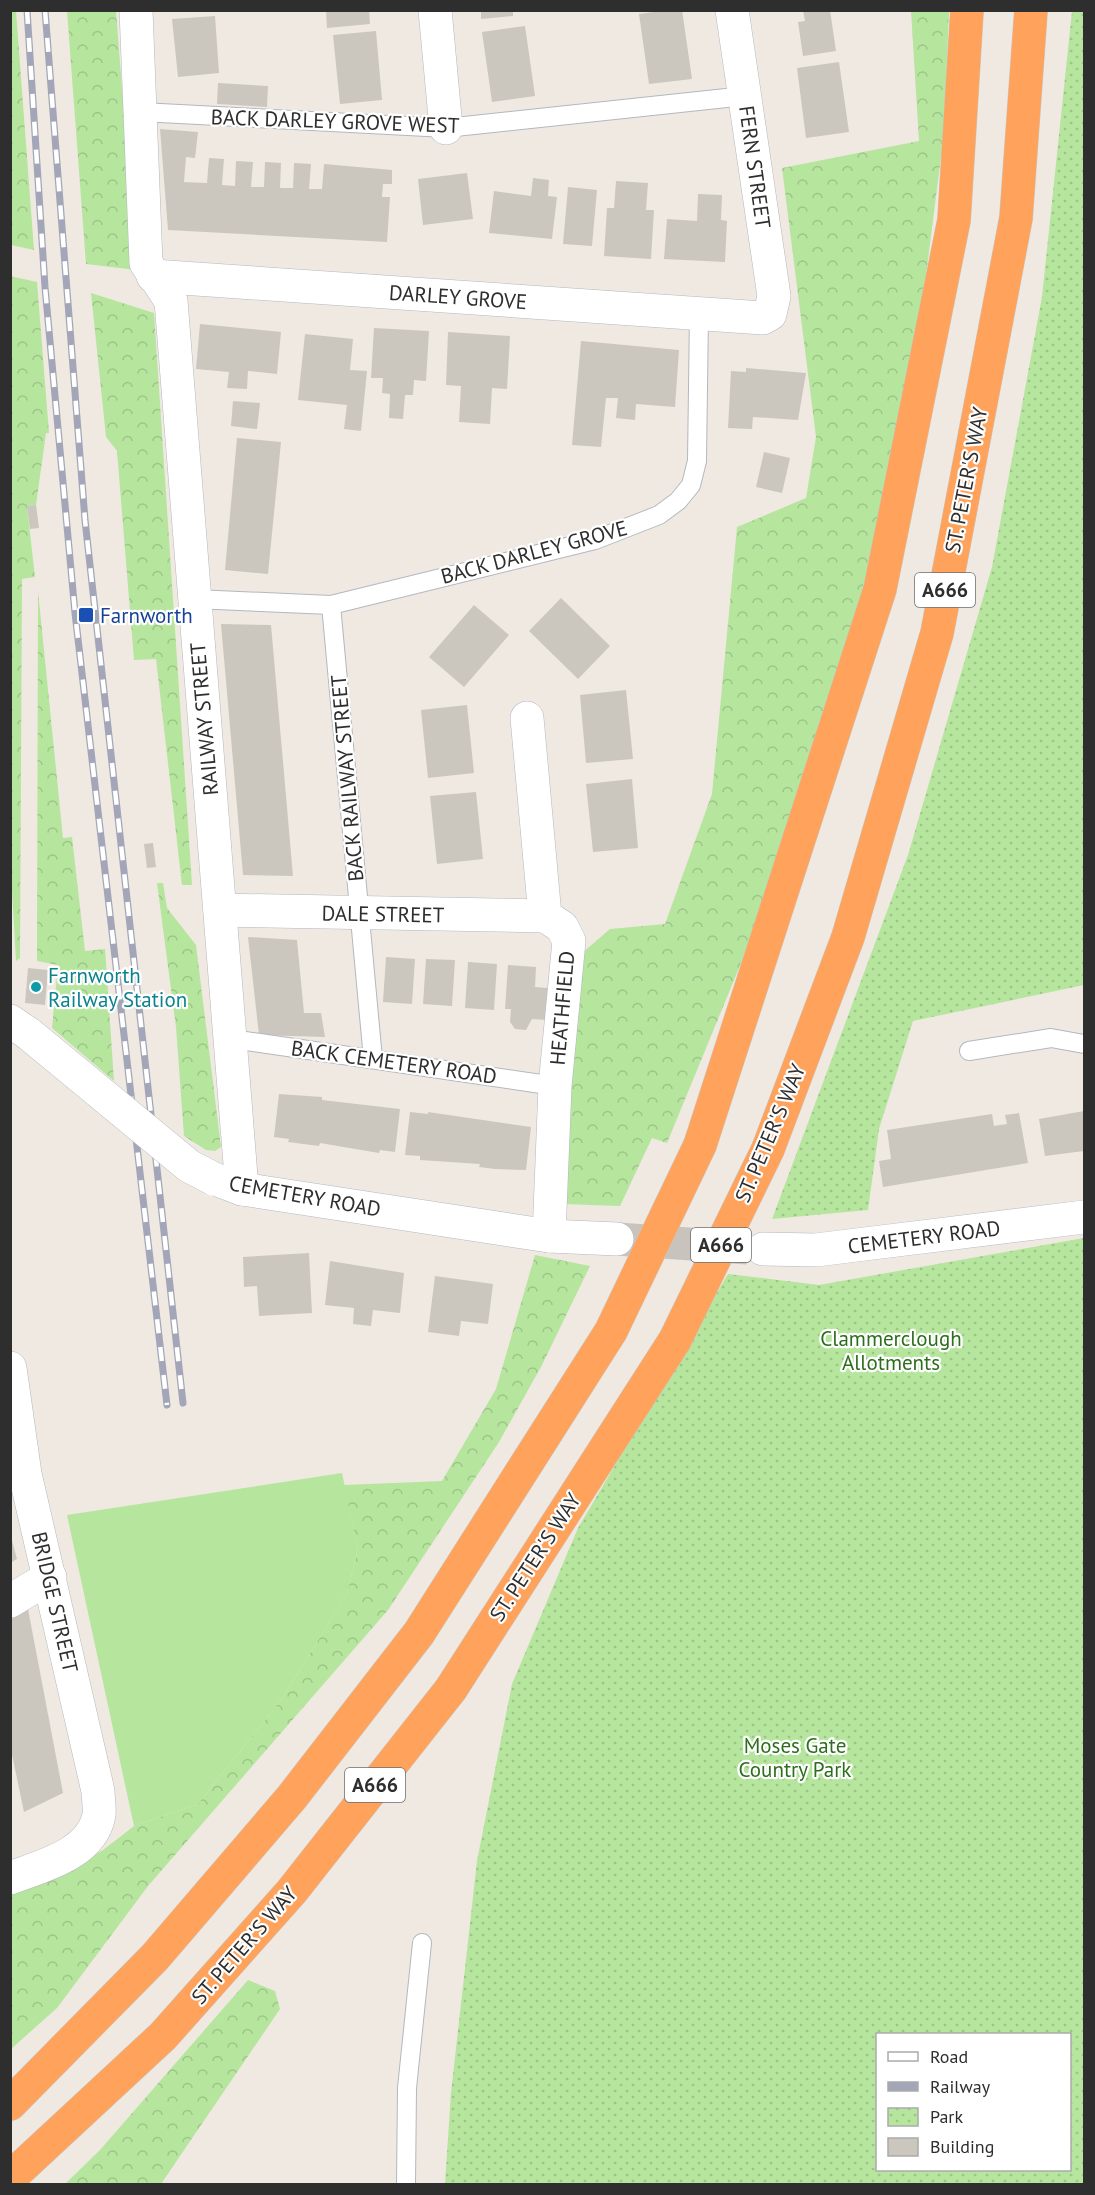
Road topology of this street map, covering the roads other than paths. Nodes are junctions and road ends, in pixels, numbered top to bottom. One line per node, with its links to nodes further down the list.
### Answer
1 (136, 10): 7 (street, RAILWAY STREET)
2 (435, 10): 8 (street)
3 (732, 10): 6 (street, FERN STREET)
4 (967, 10): 35 (highway, A666, bridge)
5 (1031, 10): 36 (highway, ST. PETER'S WAY / A666, bridge)
6 (745, 96): 8 (lane, BACK DARLEY GROVE WEST); 11 (street, FERN STREET)
7 (141, 112): 8 (lane, BACK DARLEY GROVE WEST); 9 (street, RAILWAY STREET)
8 (446, 128)
9 (153, 276): 10 (street, DARLEY GROVE); 12 (street, RAILWAY STREET)
10 (699, 314): 11 (street, DARLEY GROVE); 13 (lane, BACK DARLEY GROVE)
11 (763, 318)
12 (194, 599): 13 (lane, BACK DARLEY GROVE); 15 (street, RAILWAY STREET)
13 (331, 605): 16 (lane, BACK RAILWAY STREET)
14 (527, 718): 17 (street)
15 (220, 910): 16 (street, DALE STREET); 19 (street, RAILWAY STREET)
16 (360, 914): 17 (street, DALE STREET); 22 (lane, BACK RAILWAY STREET)
17 (545, 916): 23 (street, HEATHFIELD)
18 (20, 1028): 24 (street, CEMETERY ROAD, bridge)
19 (232, 1039): 22 (lane, BACK CEMETERY ROAD); 24 (street, RAILWAY STREET)
20 (1084, 1044): 21 (lane)
21 (969, 1051)
22 (373, 1059): 23 (lane, BACK CEMETERY ROAD)
23 (555, 1086): 26 (street, HEATHFIELD)
24 (228, 1184): 26 (street, CEMETERY ROAD)
25 (1084, 1217): 28 (street, CEMETERY ROAD)
26 (549, 1236): 27 (street, CEMETERY ROAD)
27 (617, 1239)
28 (763, 1250)
29 (10, 1368): 30 (street, BRIDGE STREET)
30 (18, 1478): 31 (street, BRIDGE STREET)
31 (50, 1577): 32 (street); 33 (street, BRIDGE STREET)
32 (10, 1601)
33 (10, 1878)
34 (422, 1942): 37 (lane)
35 (10, 2104)
36 (10, 2178)
37 (406, 2184)

